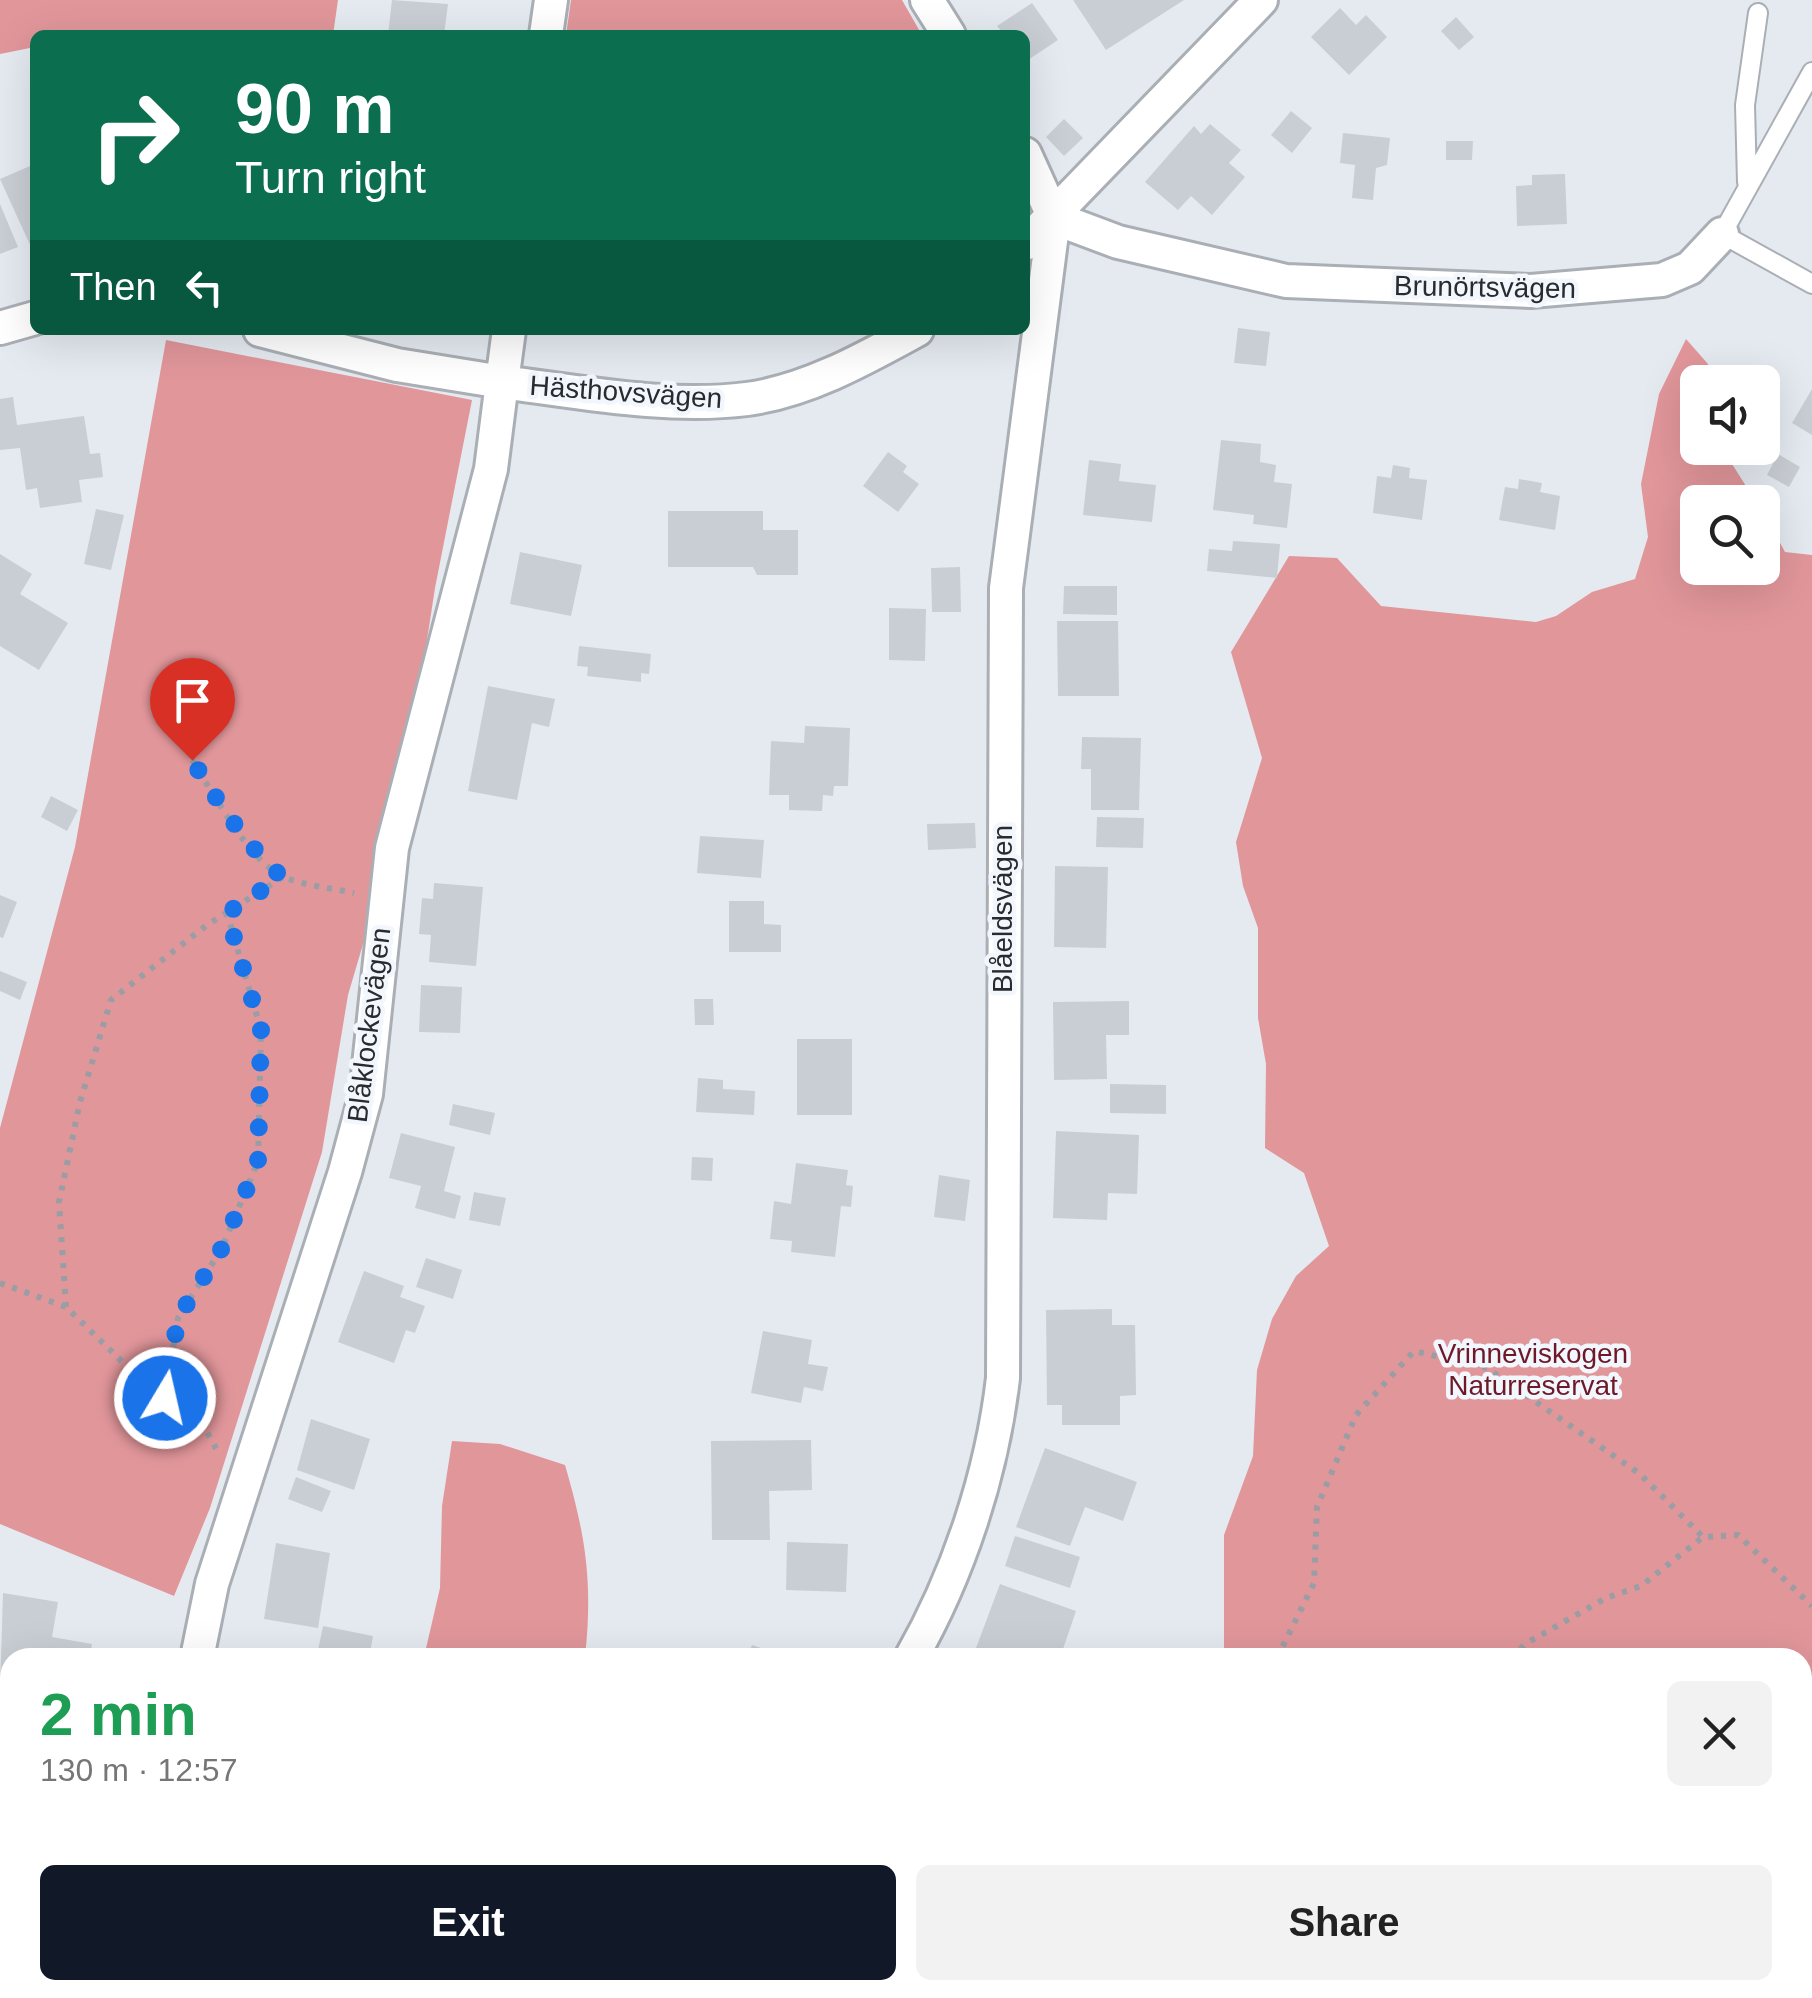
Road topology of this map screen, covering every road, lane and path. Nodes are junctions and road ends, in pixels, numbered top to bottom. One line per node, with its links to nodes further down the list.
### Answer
1 (550, 0): 5 (street)
2 (927, 0): 6 (street)
3 (1261, 0): 10 (street)
4 (1758, 13): 9 (lane)
5 (547, 30)
6 (947, 30)
7 (1812, 72): 9 (lane, Brunörtsvägen)
8 (1030, 165): 10 (street)
9 (1747, 184): 11 (lane, Brunörtsvägen)
10 (1054, 218): 11 (street, Brunörtsvägen); 12 (street); 31 (street, Blåeldsvägen)
11 (1722, 234): 13 (lane)
12 (1030, 240)
13 (1812, 284)
14 (30, 319): 15 (street)
15 (0, 328)
16 (280, 335): 19 (street, Hästhovsvägen)
17 (509, 335): 19 (street, Blåklockevägen)
18 (906, 335): 19 (street, Hästhovsvägen)
19 (502, 382): 22 (street, Blåklockevägen)
20 (192, 760): 21 (path)
21 (282, 877): 22 (path); 23 (path)
22 (384, 899): 27 (street, Blåklockevägen)
23 (227, 913): 25 (path); 26 (path)
24 (0, 1283): 25 (path)
25 (66, 1306): 26 (path)
26 (165, 1398): 27 (path)
27 (241, 1494): 30 (street, Blåklockevägen)
28 (1703, 1538): 29 (path); 32 (path); 33 (path)
29 (1812, 1606)
30 (199, 1648)
31 (916, 1648)
32 (1282, 1648)
33 (1521, 1648)

